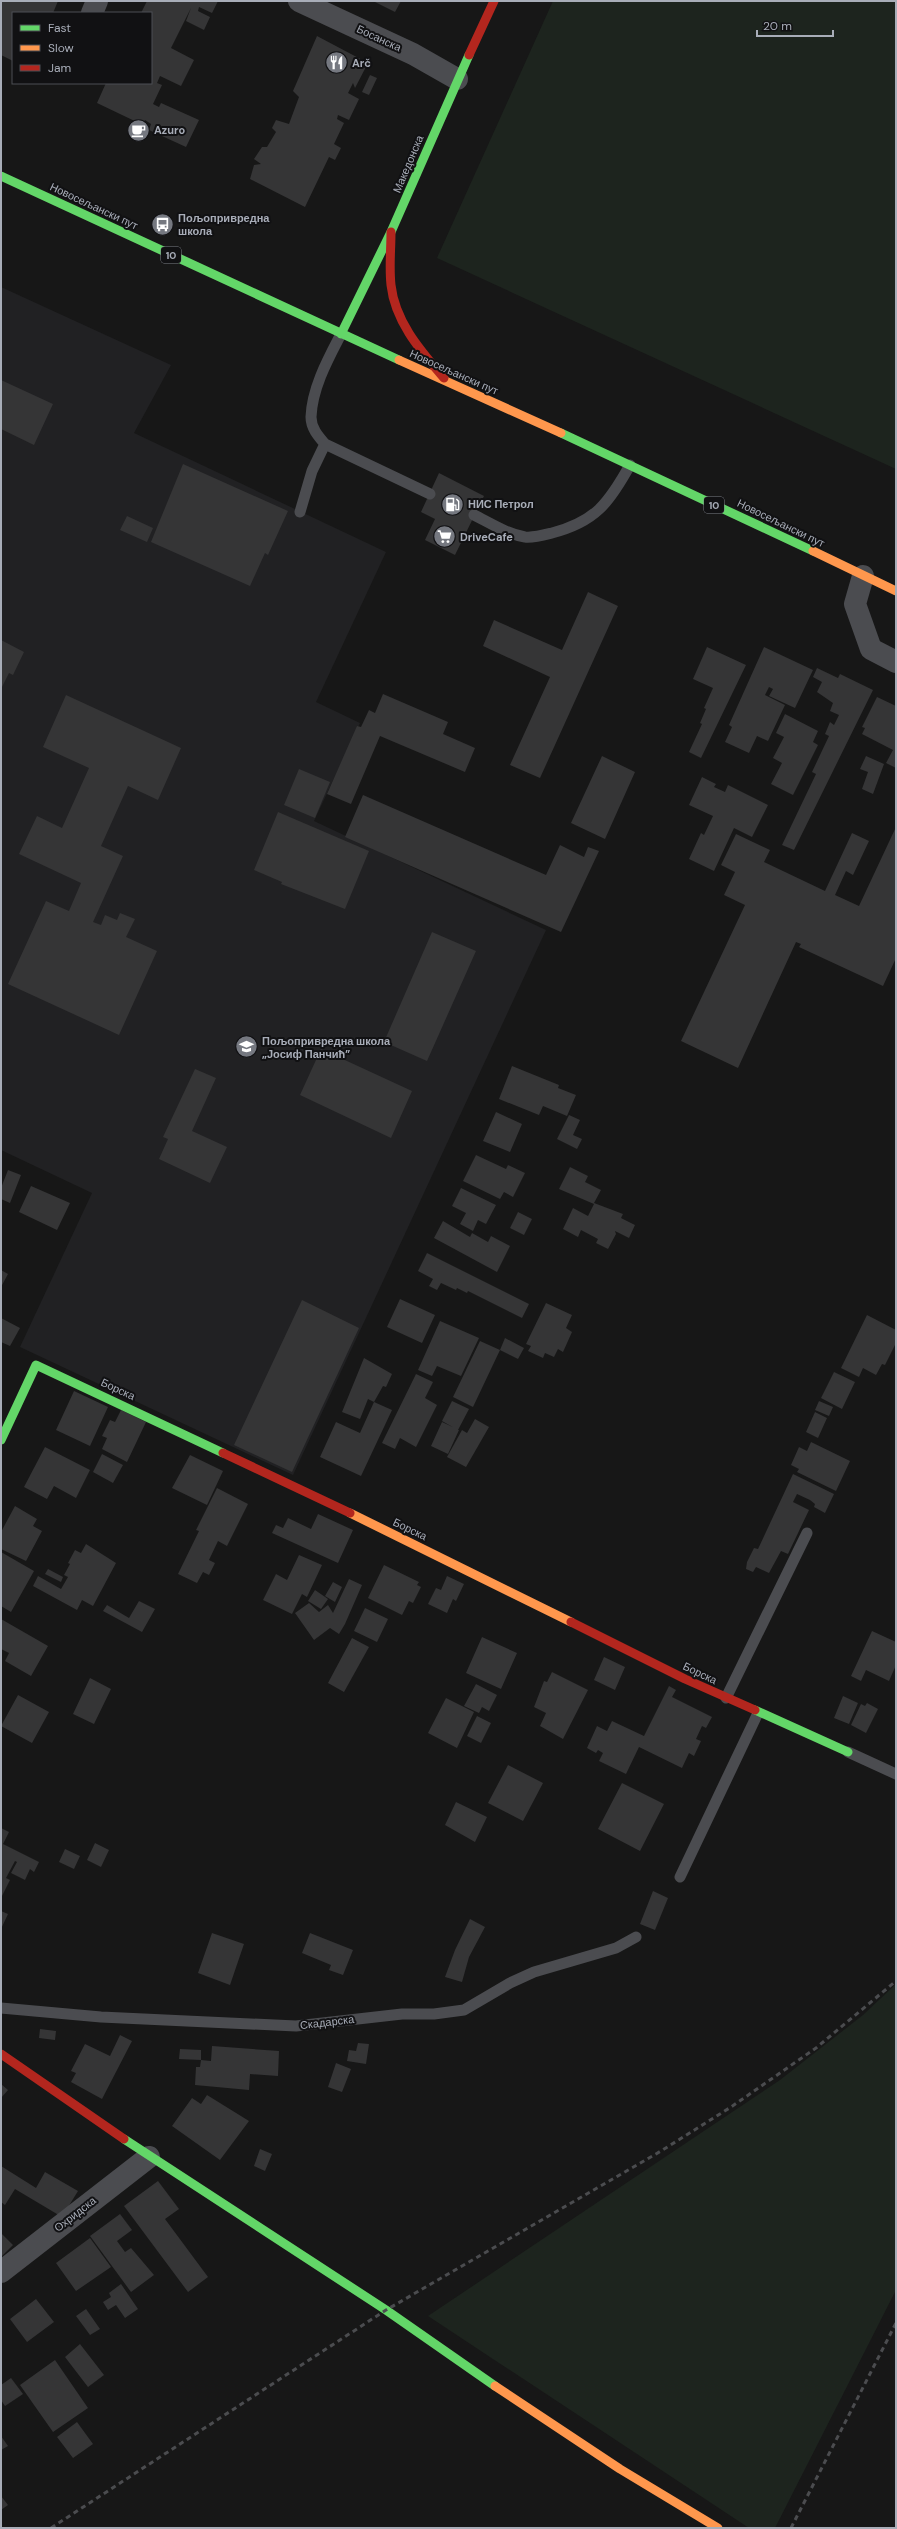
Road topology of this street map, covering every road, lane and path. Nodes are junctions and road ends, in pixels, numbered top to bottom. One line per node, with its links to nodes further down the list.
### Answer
1 (97, 1): 4 (street)
2 (299, 1): 5 (street, Босанска)
3 (494, 1): 5 (street, Македонска)
4 (92, 12)
5 (457, 78): 7 (street, Македонска)
6 (1, 176): 8 (street, Новосељански пут / 10)
7 (391, 232): 8 (street, Македонска); 9 (street)
8 (341, 334): 9 (street, Новосељански пут / 10); 10 (lane)
9 (448, 382): 11 (street, Новосељански пут / 10)
10 (325, 444): 12 (lane); 13 (lane)
11 (630, 465): 14 (lane); 15 (street, Новосељански пут / 10)
12 (430, 494)
13 (300, 512)
14 (474, 515)
15 (863, 576): 16 (street, Новосељански пут / 10); 17 (street)
16 (896, 592)
17 (896, 662)
18 (1, 1440): 20 (street, Борска)
19 (807, 1533): 20 (lane)
20 (726, 1698): 21 (street, Борска)
21 (758, 1713): 22 (street, Борска); 24 (lane)
22 (848, 1752): 23 (lane)
23 (896, 1774)
24 (680, 1877)
25 (636, 1937): 26 (lane, Скадарска)
26 (1, 2008)
27 (1, 2054): 28 (street)
28 (148, 2156): 29 (street, Охридска); 30 (street)
29 (1, 2272)
30 (718, 2528)

